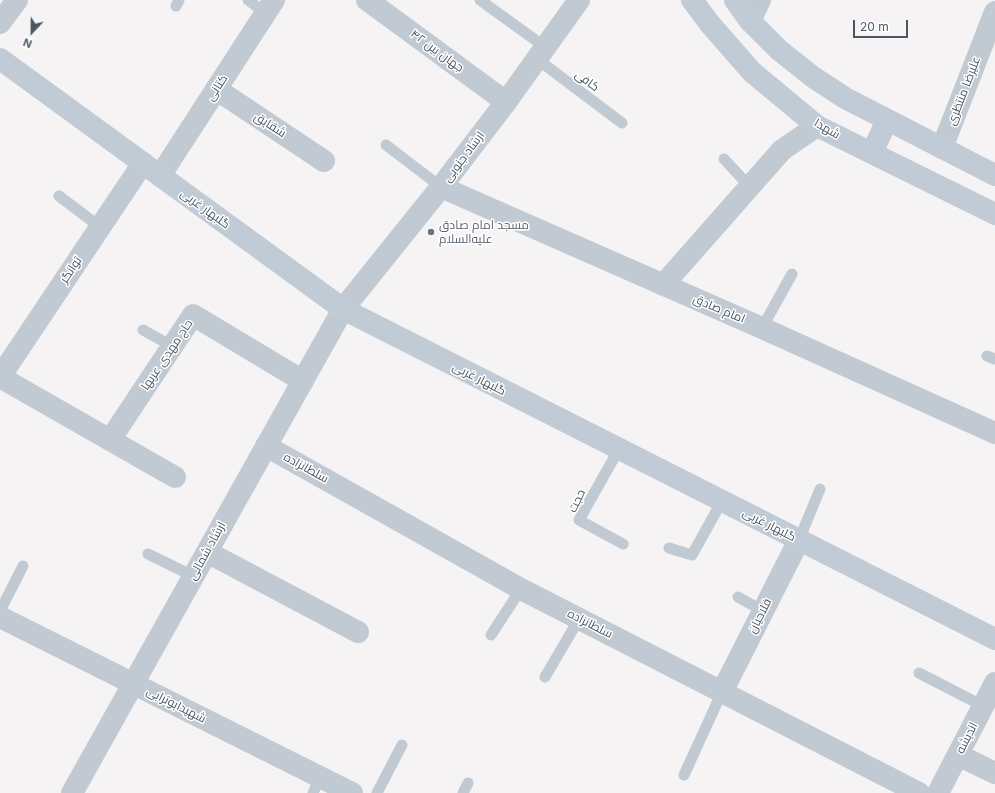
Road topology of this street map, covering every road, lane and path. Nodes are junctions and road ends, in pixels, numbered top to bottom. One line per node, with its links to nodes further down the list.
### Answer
1 (17, 0): 12 (street)
2 (248, 0): 9 (lane)
3 (367, 0): 16 (street, جهان بین ۴۲)
4 (480, 0): 13 (lane, کافی)
5 (692, 0): 19 (street, شهدا)
6 (735, 0): 11 (street)
7 (760, 0): 11 (street)
8 (577, 1): 13 (street, ارشاد جنوبی)
9 (270, 7): 15 (street, کتانی)
10 (995, 12): 21 (street, علیرضا منتظری)
11 (750, 21): 17 (street)
12 (0, 23)
13 (541, 53): 16 (street, ارشاد جنوبی); 18 (lane, کافی)
14 (0, 59): 25 (street, گلبهار غربی)
15 (216, 90): 24 (street, شقایق); 25 (street, کتانی)
16 (506, 102): 27 (street, ارشاد جنوبی)
17 (887, 120): 21 (street); 22 (street)
18 (622, 123)
19 (818, 126): 22 (street, شهدا); 28 (street)
20 (386, 145): 27 (lane)
21 (942, 148): 26 (street)
22 (872, 153): 30 (street, شهدا)
23 (724, 159): 28 (lane)
24 (324, 161)
25 (151, 170): 31 (street, توانگر); 34 (street, گلبهار غربی)
26 (995, 175)
27 (441, 187): 33 (street, امام صادق); 34 (street, ارشاد جنوبی)
28 (750, 187): 33 (street)
29 (59, 196): 31 (lane)
30 (995, 214)
31 (100, 227): 38 (street, توانگر)
32 (792, 274): 35 (lane)
33 (663, 285): 35 (street, امام صادق)
34 (343, 310): 39 (street, ارشاد شمالی); 43 (street, گلبهار غربی)
35 (762, 328): 40 (street, امام صادق)
36 (143, 330): 37 (lane)
37 (172, 346): 39 (street, حاج مهدی عربها); 41 (street, حاج مهدی عربها)
38 (0, 377): 41 (street)
39 (302, 381): 42 (street, ارشاد شمالی)
40 (995, 433)
41 (110, 440): 44 (street)
42 (266, 446): 50 (street, ارشاد شمالی); 54 (street, سلطانزاده)
43 (619, 449): 46 (street, گلبهار غربی); 48 (lane, حجت)
44 (175, 477)
45 (820, 490): 47 (lane)
46 (722, 501): 47 (street, گلبهار غربی); 49 (lane)
47 (799, 540): 57 (street, فلاحیان); 62 (street, گلبهار غربی)
48 (623, 544)
49 (669, 548)
50 (207, 552): 53 (street, ارشاد شمالی); 60 (street)
51 (148, 554): 53 (lane)
52 (23, 566): 56 (lane)
53 (193, 576): 65 (street, ارشاد شمالی)
54 (521, 589): 59 (street, سلطانزاده); 61 (lane)
55 (738, 597): 57 (lane)
56 (0, 611)
57 (763, 611): 67 (street, فلاحیان)
58 (0, 617): 65 (street, شهیدابوترابی)
59 (579, 619): 64 (lane); 67 (street, سلطانزاده)
60 (358, 632)
61 (491, 636)
62 (995, 639)
63 (919, 673): 68 (lane)
64 (544, 677)
65 (133, 683): 73 (street, شهیدابوترابی); 74 (street, ارشاد شمالی)
66 (995, 683): 68 (street, اندیشه)
67 (722, 692): 72 (lane); 77 (street, سلطانزاده)
68 (983, 706): 70 (street, اندیشه)
69 (402, 744): 76 (lane)
70 (958, 756): 71 (street); 78 (street, اندیشه)
71 (995, 773)
72 (684, 775)
73 (317, 785): 75 (street, شهیدابوترابی)
74 (72, 793)
75 (352, 793)
76 (377, 793)
77 (919, 793)
78 (938, 793)

